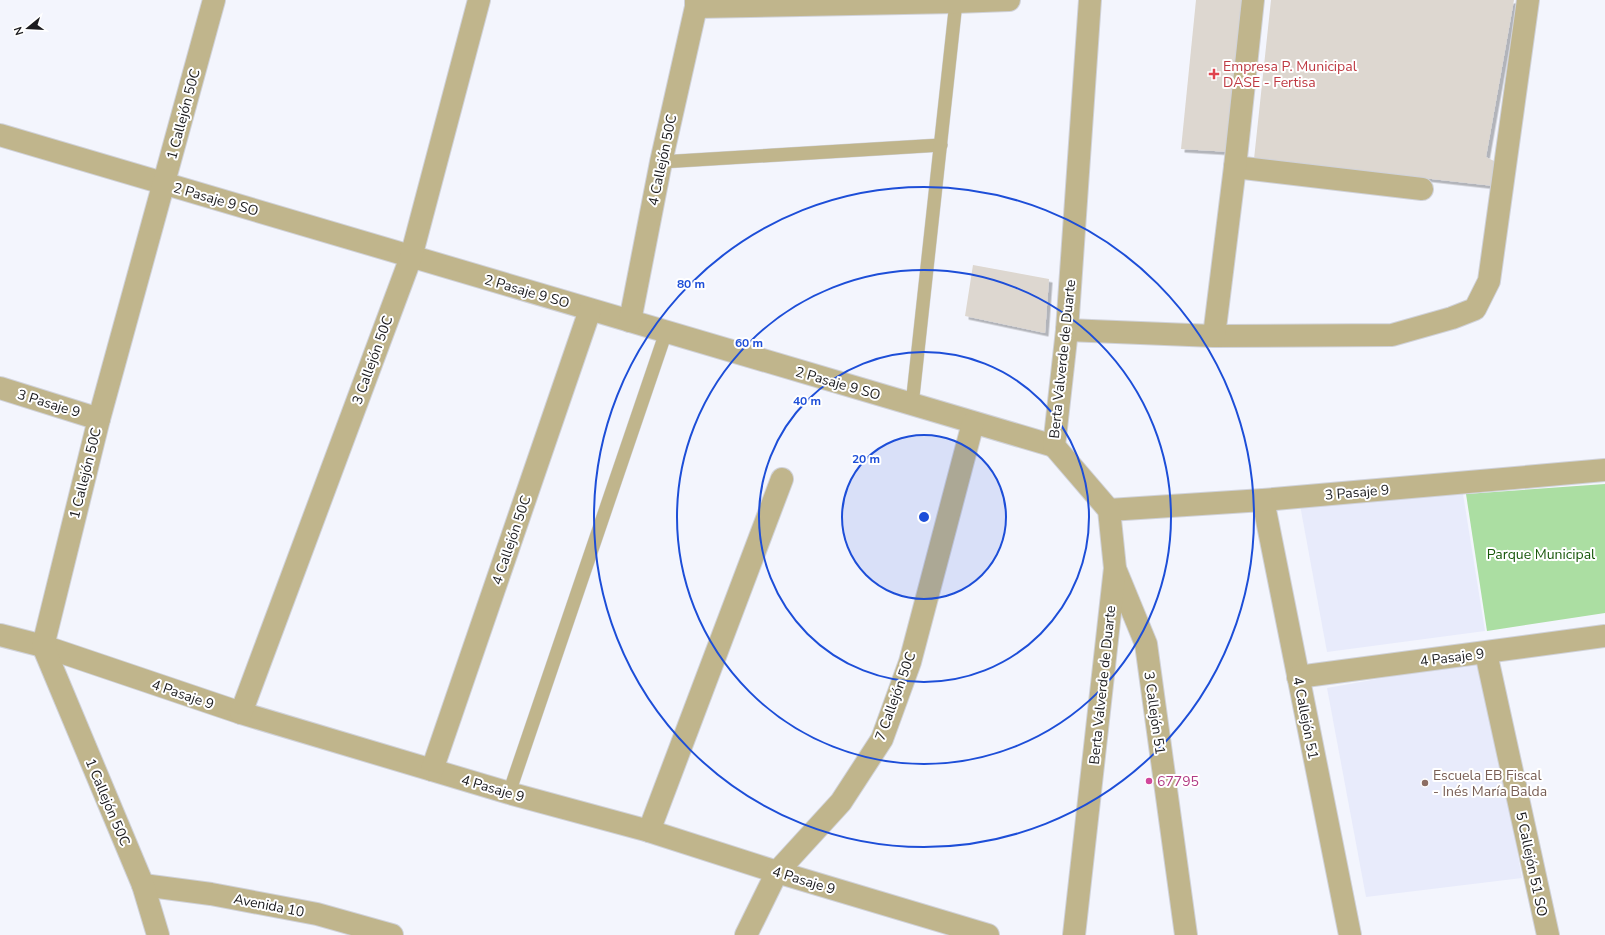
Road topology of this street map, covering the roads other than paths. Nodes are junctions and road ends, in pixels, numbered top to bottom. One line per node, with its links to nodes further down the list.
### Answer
1 (214, 0): 13 (street, 1 Callejón 50C)
2 (479, 0): 15 (street, 3 Callejón 50C)
3 (1009, 0): 7 (street)
4 (1090, 0): 18 (street, Berta Valverde de Duarte)
5 (1253, 0): 12 (street)
6 (1528, 0): 20 (street)
7 (956, 2): 8 (street); 10 (lane)
8 (696, 3): 11 (street, 4 Callejón 50C)
9 (0, 135): 13 (street, 2 Pasaje 9 SO)
10 (941, 145): 11 (lane); 22 (lane)
11 (661, 162): 17 (street, 4 Callejón 50C)
12 (1235, 167): 14 (street); 20 (street)
13 (164, 184): 15 (street, 2 Pasaje 9 SO); 23 (street, 1 Callejón 50C)
14 (1422, 190)
15 (411, 257): 16 (street, 2 Pasaje 9 SO); 36 (street, 3 Callejón 50C)
16 (590, 310): 17 (street, 2 Pasaje 9 SO); 37 (street, 4 Callejón 50C)
17 (630, 321): 19 (street, 2 Pasaje 9 SO)
18 (1067, 330): 20 (street); 25 (street, Berta Valverde de Duarte)
19 (666, 332): 22 (street, 2 Pasaje 9 SO); 38 (lane)
20 (1214, 336)
21 (0, 388): 23 (street, 3 Pasaje 9)
22 (912, 405): 24 (street, 2 Pasaje 9 SO)
23 (99, 419): 33 (street, 1 Callejón 50C)
24 (973, 423): 25 (street, 2 Pasaje 9 SO); 40 (street, 7 Callejón 50C)
25 (1054, 446): 29 (street, Berta Valverde de Duarte)
26 (1605, 470): 28 (street, 3 Pasaje 9)
27 (782, 479): 39 (street)
28 (1263, 500): 29 (street, 3 Pasaje 9); 35 (street, 4 Callejón 51)
29 (1110, 510): 30 (street, Berta Valverde de Duarte)
30 (1115, 568): 48 (street, Berta Valverde de Duarte); 49 (street, 3 Callejón 51)
31 (0, 635): 33 (street, 4 Pasaje 9)
32 (1605, 636): 34 (street, 4 Pasaje 9)
33 (43, 646): 36 (street, 4 Pasaje 9); 41 (street, 1 Callejón 50C)
34 (1486, 652): 35 (street, 4 Pasaje 9); 51 (street, 5 Callejón 51 SO)
35 (1298, 676): 50 (street, 4 Callejón 51)
36 (241, 713): 37 (street, 4 Pasaje 9)
37 (432, 770): 38 (street, 4 Pasaje 9)
38 (509, 793): 39 (street, 4 Pasaje 9)
39 (649, 832): 40 (street, 4 Pasaje 9)
40 (777, 872): 46 (street, 7 Callejón 50C); 47 (street, 4 Pasaje 9)
41 (143, 885): 42 (street, Avenida 10); 43 (street, 1 Callejón 50C)
42 (317, 914): 44 (street); 45 (street, Avenida 10)
43 (158, 935)
44 (324, 935)
45 (392, 935)
46 (746, 935)
47 (988, 935)
48 (1074, 935)
49 (1186, 935)
50 (1350, 935)
51 (1548, 935)

